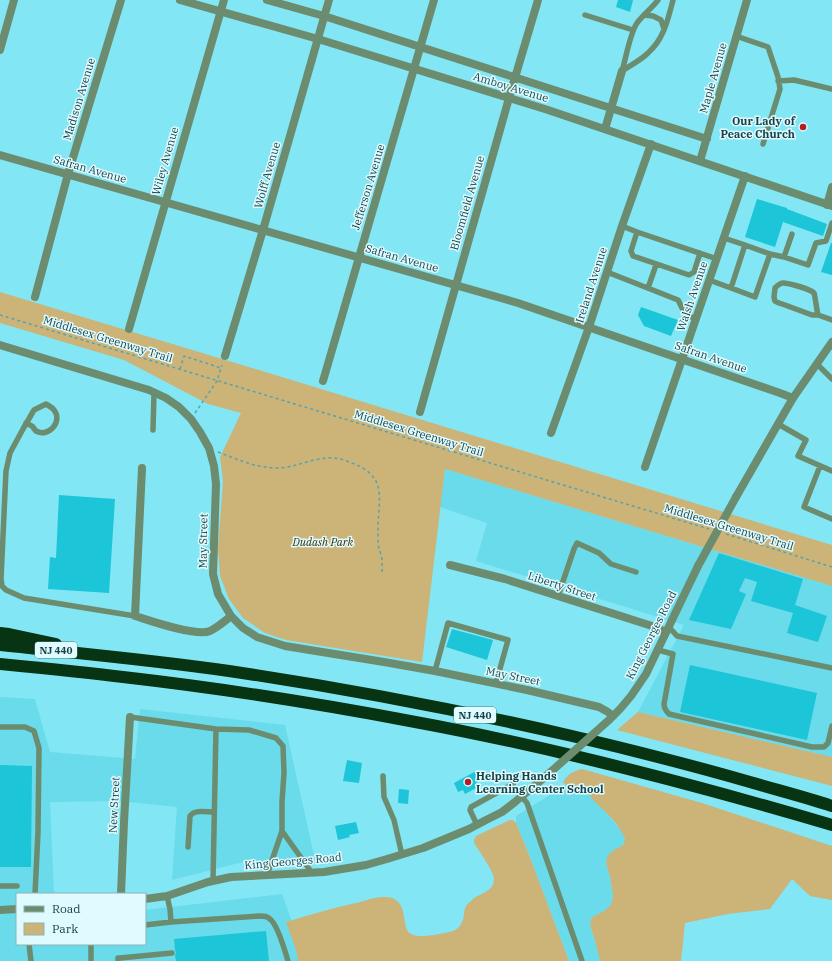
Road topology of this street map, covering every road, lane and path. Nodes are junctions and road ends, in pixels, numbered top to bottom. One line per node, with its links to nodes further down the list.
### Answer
1 (14, 0): 21 (street)
2 (121, 0): 35 (street, Madison Avenue)
3 (180, 0): 12 (street, Amboy Avenue)
4 (224, 0): 12 (street, Wiley Avenue)
5 (267, 0): 15 (street, Amboy Avenue)
6 (329, 0): 15 (street, Wolff Avenue)
7 (434, 0): 20 (street, Jefferson Avenue)
8 (538, 0): 24 (street, Bloomfield Avenue)
9 (658, 0): 14 (lane)
10 (673, 0): 17 (lane)
11 (746, 0): 18 (street, Maple Avenue)
12 (221, 12): 19 (street, Amboy Avenue); 38 (street, Wiley Avenue)
13 (586, 15): 16 (lane)
14 (644, 15): 16 (lane); 17 (lane)
15 (324, 16): 19 (street, Wolff Avenue); 20 (street, Amboy Avenue)
16 (633, 30): 23 (lane)
17 (664, 30): 23 (lane)
18 (736, 36): 25 (lane); 30 (street, Maple Avenue)
19 (318, 39): 22 (street, Amboy Avenue); 42 (street, Wolff Avenue)
20 (420, 47): 22 (street, Jefferson Avenue); 24 (street, Amboy Avenue)
21 (0, 50)
22 (414, 69): 27 (street, Amboy Avenue); 49 (street, Jefferson Avenue)
23 (622, 71): 28 (street)
24 (515, 77): 27 (street, Bloomfield Avenue); 28 (street, Amboy Avenue)
25 (778, 81): 26 (lane); 32 (lane)
26 (832, 89)
27 (509, 98): 29 (street, Amboy Avenue); 55 (street, Bloomfield Avenue)
28 (612, 108): 29 (street); 30 (street, Amboy Avenue)
29 (605, 129): 31 (street, Amboy Avenue)
30 (707, 138): 34 (street, Maple Avenue)
31 (651, 144): 34 (street, Amboy Avenue); 41 (street, Ireland Avenue)
32 (763, 144)
33 (0, 155): 35 (street, Safran Avenue)
34 (700, 161): 36 (street, Amboy Avenue)
35 (68, 174): 38 (street, Safran Avenue); 58 (street, Madison Avenue)
36 (745, 176): 39 (street, Amboy Avenue); 45 (street, Walsh Avenue)
37 (832, 187): 39 (street)
38 (165, 202): 42 (street, Safran Avenue); 64 (street, Wiley Avenue)
39 (830, 206)
40 (832, 224): 50 (lane)
41 (622, 226): 43 (lane); 53 (street, Ireland Avenue)
42 (263, 230): 49 (street, Safran Avenue); 67 (street, Wolff Avenue)
43 (637, 232): 47 (lane); 52 (lane)
44 (792, 234): 50 (lane)
45 (724, 238): 46 (lane); 51 (street, Walsh Avenue)
46 (745, 245): 48 (lane); 57 (lane)
47 (700, 253): 51 (lane); 52 (lane)
48 (770, 254): 50 (lane); 57 (lane)
49 (358, 257): 55 (street, Safran Avenue); 74 (street, Jefferson Avenue)
50 (784, 257)
51 (717, 259): 54 (street, Walsh Avenue)
52 (656, 265): 56 (lane)
53 (608, 272): 56 (lane); 63 (street, Ireland Avenue)
54 (709, 280): 57 (lane); 61 (street, Walsh Avenue)
55 (455, 285): 63 (street, Safran Avenue); 77 (street, Bloomfield Avenue)
56 (648, 288): 61 (lane)
57 (730, 288)
58 (35, 297)
59 (0, 315): 71 (path, Middlesex Greenway Trail)
60 (818, 315): 60 (lane); 62 (lane)
61 (696, 319): 68 (street, Walsh Avenue)
62 (832, 320)
63 (589, 327): 68 (street, Safran Avenue); 82 (street, Ireland Avenue)
64 (129, 329)
65 (832, 342): 69 (street, King Georges Road)
66 (0, 345): 75 (street, May Street)
67 (225, 356): 70 (path)
68 (682, 359): 76 (street, Safran Avenue); 85 (street, Walsh Avenue)
69 (817, 364): 72 (lane); 76 (street, King Georges Road)
70 (221, 368): 71 (path); 73 (path)
71 (180, 369): 73 (path, Middlesex Greenway Trail)
72 (832, 379)
73 (217, 381): 78 (path); 89 (path, Middlesex Greenway Trail)
74 (323, 381)
75 (154, 393): 78 (street, May Street); 81 (lane)
76 (793, 398): 80 (street, King Georges Road)
77 (420, 412)
78 (191, 419): 83 (street, May Street)
79 (26, 423): 79 (lane); 96 (lane)
80 (778, 424): 84 (lane); 98 (street, King Georges Road, bridge)
81 (153, 430)
82 (551, 433)
83 (209, 448): 94 (path); 97 (street, May Street)
84 (820, 466): 87 (lane); 88 (lane)
85 (645, 467)
86 (142, 468): 96 (street)
87 (832, 471)
88 (832, 519)
89 (714, 530)
90 (720, 532): 92 (path, Middlesex Greenway Trail)
91 (450, 565): 95 (street, Liberty Street)
92 (832, 568)
93 (636, 572): 95 (lane)
94 (382, 574)
95 (558, 596): 98 (street, Liberty Street)
96 (135, 616): 97 (street)
97 (231, 616): 105 (street, May Street)
98 (667, 629): 101 (street, King Georges Road); 104 (lane)
99 (0, 633): 102 (highway)
100 (0, 645): 102 (highway, NJ 440)
101 (658, 650): 108 (street, King Georges Road); 109 (lane)
102 (112, 656): 115 (highway, NJ 440)
103 (0, 666): 118 (highway, NJ 440)
104 (832, 668)
105 (435, 671): 106 (street, May Street); 106 (lane)
106 (496, 683): 108 (street, May Street)
107 (130, 717): 111 (lane); 128 (street, New Street)
108 (611, 718): 114 (street, King Georges Road, bridge)
109 (832, 726)
110 (0, 727): 127 (lane)
111 (216, 728): 116 (lane); 119 (lane)
112 (383, 776): 121 (lane)
113 (513, 784): 117 (lane)
114 (522, 797): 117 (street, King Georges Road); 142 (lane)
115 (832, 806)
116 (214, 812): 120 (lane); 124 (lane)
117 (477, 825): 121 (street, King Georges Road)
118 (832, 825)
119 (282, 831): 122 (lane); 123 (lane)
120 (188, 847)
121 (402, 855): 122 (street, King Georges Road)
122 (312, 873): 123 (street, King Georges Road)
123 (267, 875): 124 (street, King Georges Road)
124 (213, 881): 129 (street, King Georges Road)
125 (0, 886): 126 (lane)
126 (17, 886)
127 (35, 893)
128 (121, 893)
129 (167, 896): 130 (street, King Georges Road); 133 (lane)
130 (146, 899)
131 (16, 909): 132 (street)
132 (0, 910)
133 (171, 922): 134 (lane); 141 (lane)
134 (146, 925)
135 (29, 945): 138 (lane)
136 (91, 945): 139 (lane)
137 (172, 953): 140 (lane)
138 (31, 961)
139 (90, 961)
140 (118, 961)
141 (288, 961)
142 (582, 961)

